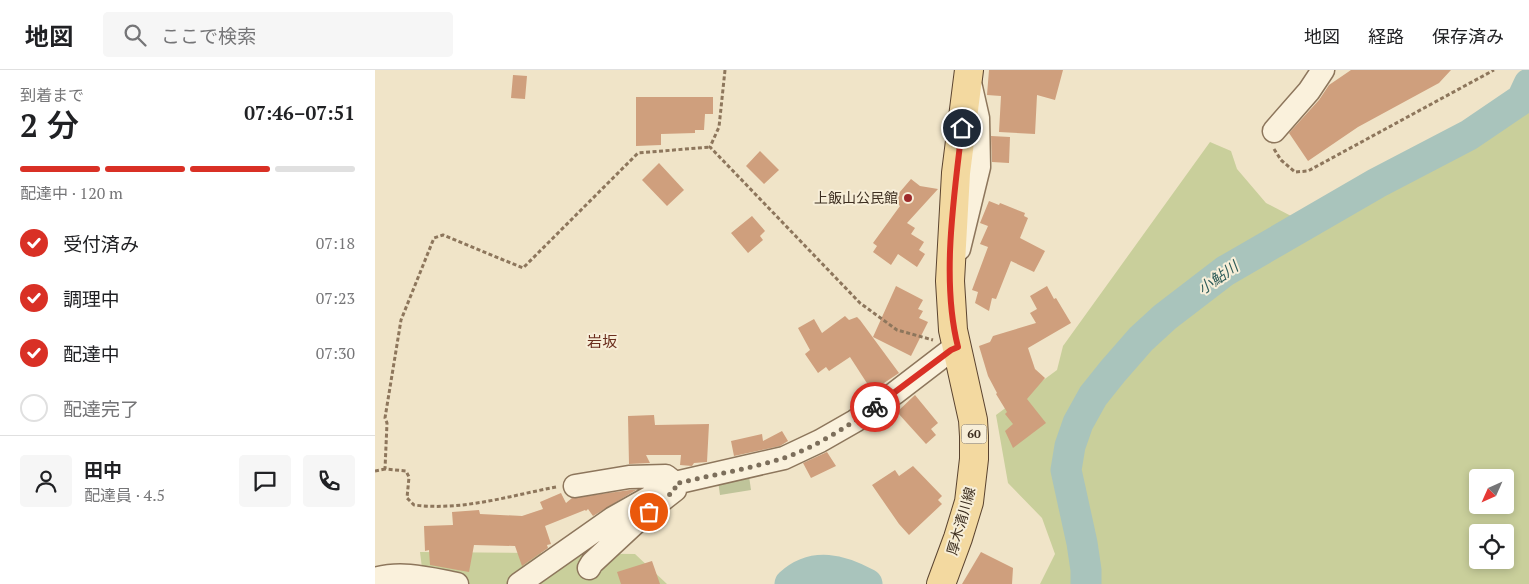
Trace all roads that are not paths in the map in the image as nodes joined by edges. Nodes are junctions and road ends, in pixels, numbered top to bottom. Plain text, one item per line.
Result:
1 (1323, 70) edge
2 (969, 73) edge
3 (1273, 131) road end
4 (954, 348) junction
5 (675, 484) junction
6 (575, 486) road end
7 (589, 568) dead end
8 (378, 581) edge
9 (457, 584) edge
10 (519, 584) edge
11 (941, 584) edge

1 - 3 street
2 - 4 main road, 厚木清川線 / 60
4 - 5 street
4 - 11 main road, 厚木清川線 / 60
5 - 6 street
5 - 7 street
5 - 10 street
8 - 9 street

